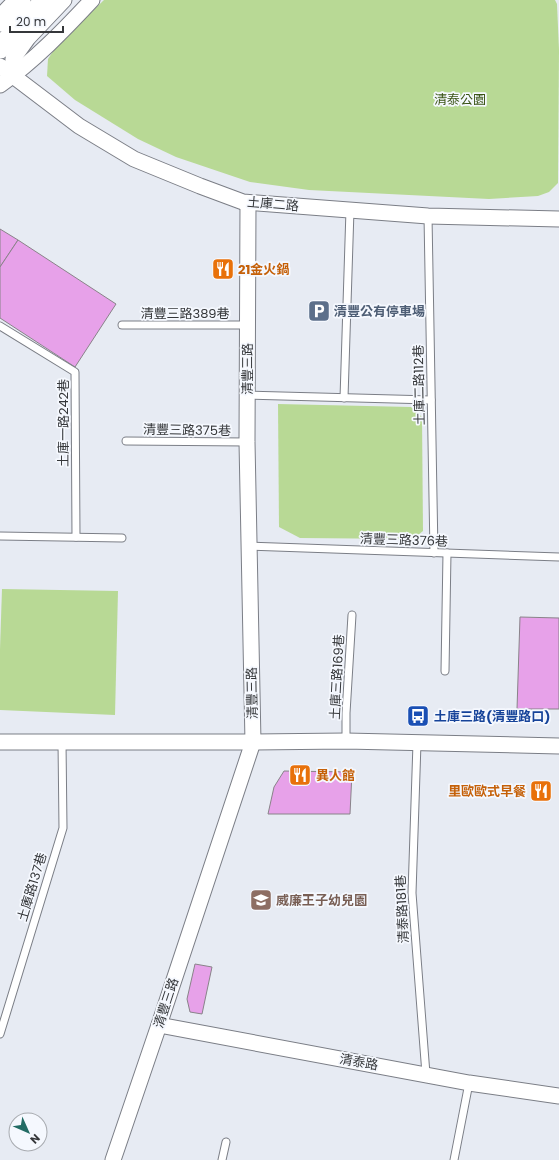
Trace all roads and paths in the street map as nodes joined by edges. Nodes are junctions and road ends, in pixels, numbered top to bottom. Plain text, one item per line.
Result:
1 (20, 0) edge
2 (46, 0) edge
3 (64, 0) edge
4 (92, 0) edge
5 (0, 21) edge
6 (0, 48) edge
7 (0, 66) edge
8 (12, 76) junction
9 (0, 85) edge
10 (248, 203) junction
11 (350, 210) junction
12 (428, 216) junction
13 (559, 219) edge
14 (122, 325) dead end
15 (247, 325) junction
16 (0, 326) edge
17 (247, 395) junction
18 (344, 398) junction
19 (431, 400) junction
20 (126, 441) dead end
21 (247, 442) junction
22 (0, 536) edge
23 (76, 537) junction
24 (122, 538) dead end
25 (248, 546) junction
26 (434, 553) junction
27 (447, 553) junction
28 (559, 557) edge
29 (352, 615) dead end
30 (445, 672) dead end
31 (346, 741) junction
32 (0, 742) edge
33 (62, 742) junction
34 (253, 742) junction
35 (417, 743) junction
36 (559, 746) edge
37 (159, 1025) junction
38 (0, 1034) edge
39 (426, 1074) junction
40 (469, 1083) junction
41 (559, 1096) edge
42 (226, 1142) dead end
43 (113, 1160) edge
44 (222, 1160) edge
45 (454, 1160) edge

1 - 5 street
2 - 6 street
3 - 8 street
4 - 8 street
7 - 8 street, 土庫二路
8 - 9 street
8 - 10 street, 土庫二路
10 - 11 street, 土庫二路
10 - 15 street, 清豐三路
11 - 12 street, 土庫二路
11 - 18 lane
12 - 13 street, 土庫二路
12 - 19 lane, 土庫二路112巷
14 - 15 lane, 清豐三路389巷
15 - 17 street, 清豐三路
16 - 23 lane, 土庫一路242巷
17 - 18 lane
17 - 21 street, 清豐三路
18 - 19 lane
19 - 26 lane, 土庫二路112巷
20 - 21 lane, 清豐三路375巷
21 - 25 street, 清豐三路
22 - 23 lane
23 - 24 lane
25 - 26 lane, 清豐三路376巷
25 - 34 street, 清豐三路
26 - 27 lane, 清豐三路376巷
27 - 28 lane, 清豐三路376巷
27 - 30 lane
29 - 31 lane, 土庫三路169巷
31 - 34 street
31 - 35 street
32 - 33 street
33 - 34 street
33 - 38 lane, 土庫路137巷
34 - 37 street, 清豐三路
35 - 36 street
35 - 39 lane, 清泰路181巷
37 - 39 street, 清泰路
37 - 43 street, 清豐三路
39 - 40 street, 清泰路
40 - 41 street, 清泰路
40 - 45 lane
42 - 44 lane

